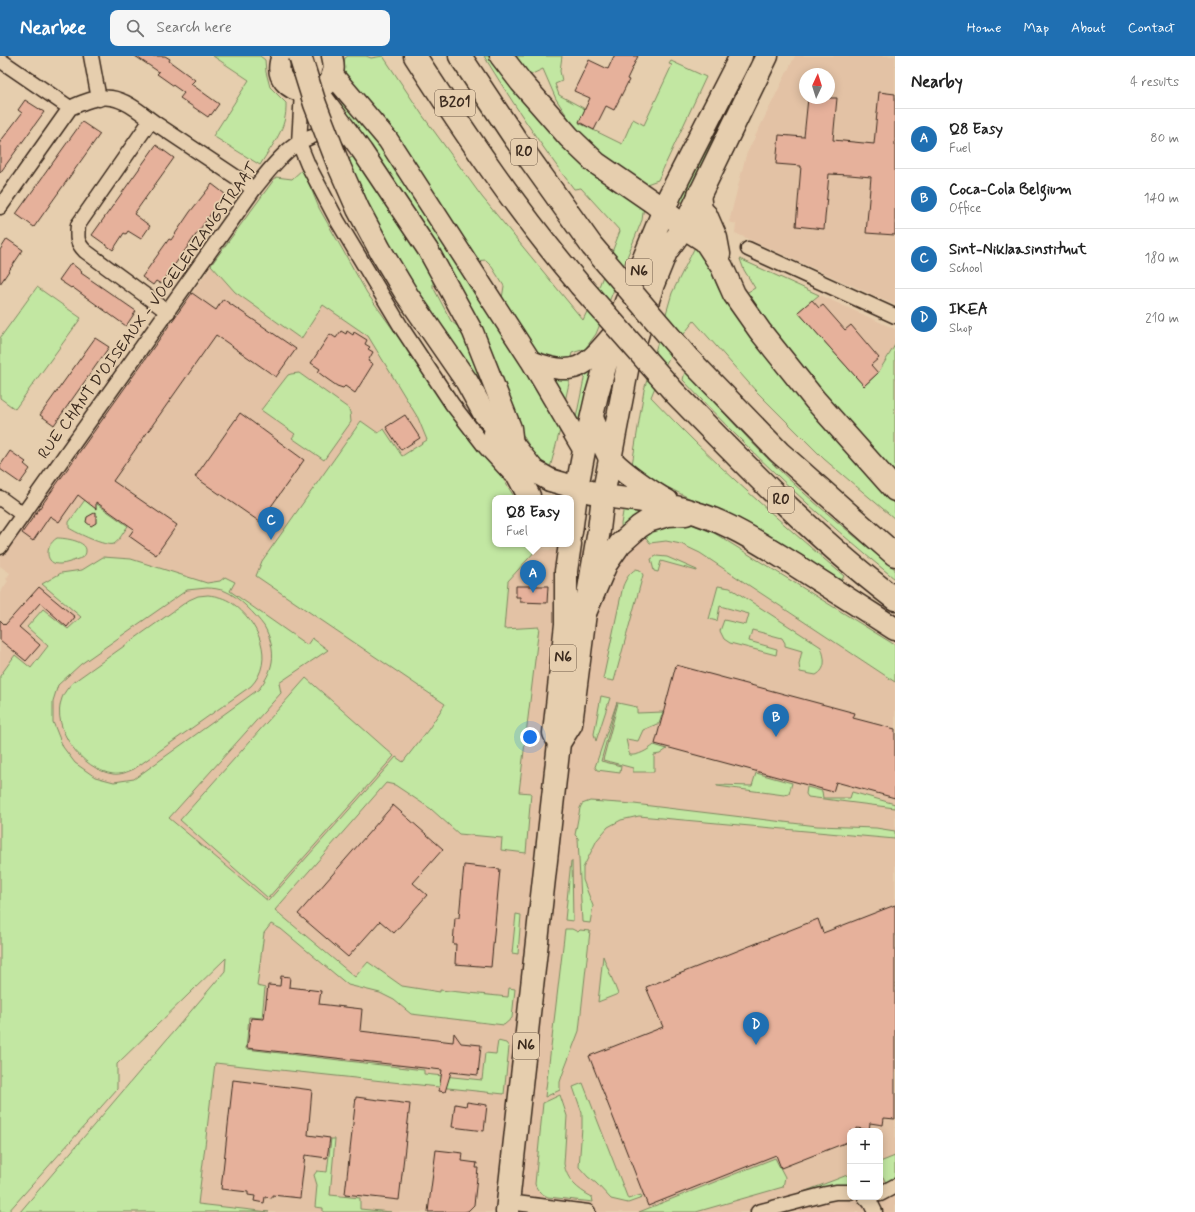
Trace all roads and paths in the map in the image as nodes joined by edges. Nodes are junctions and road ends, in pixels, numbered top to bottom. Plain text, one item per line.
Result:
1 (91, 56) edge
2 (285, 56) edge
3 (400, 56) edge
4 (415, 56) edge
5 (431, 56) edge
6 (460, 56) edge
7 (501, 56) edge
8 (741, 56) edge
9 (767, 56) edge
10 (0, 60) edge
11 (332, 65) edge
12 (310, 91) junction
13 (438, 91) junction
14 (99, 99) junction
15 (70, 108) junction
16 (151, 120) junction
17 (349, 132) junction
18 (473, 141) junction
19 (299, 143) junction
20 (254, 189) junction
21 (699, 194) junction
22 (1, 204) edge
23 (664, 211) junction
24 (684, 226) junction
25 (748, 249) dead end
26 (722, 267) junction
27 (168, 312) junction
28 (895, 316) edge
29 (615, 332) junction
30 (531, 361) junction
31 (484, 413) junction
32 (592, 418) junction
33 (513, 445) junction
34 (584, 451) junction
35 (611, 459) junction
36 (577, 487) junction
37 (604, 490) junction
38 (895, 490) edge
39 (527, 495) edge
40 (528, 495) edge
41 (0, 498) edge
42 (679, 508) junction
43 (574, 510) edge
44 (22, 514) junction
45 (700, 514) junction
46 (0, 547) edge
47 (555, 547) edge
48 (570, 547) edge
49 (895, 555) edge
50 (566, 571) junction
51 (895, 599) edge
52 (586, 613) junction
53 (895, 629) edge
54 (559, 743) junction
55 (895, 1186) edge
56 (847, 1192) edge
57 (883, 1193) edge
58 (508, 1207) edge
59 (588, 1212) edge
60 (758, 1212) edge

1 - 14 street
2 - 12 street
2 - 31 main road, bridge
3 - 13 main road
4 - 13 main road, R0
5 - 18 main road, B201
6 - 49 main road, R0, bridge
7 - 23 main road
8 - 23 main road, N6
9 - 21 main road, N6
10 - 15 street
11 - 12 street
11 - 30 street
12 - 17 street
12 - 19 street
13 - 18 main road, R0
14 - 15 street
14 - 16 street
15 - 22 street
16 - 20 street
16 - 27 street
17 - 19 street, RUE CHANT D'OISEAUX - VOGELENZANGSTRAAT
17 - 33 street
18 - 51 main road, R0, bridge
19 - 20 street, RUE CHANT D'OISEAUX - VOGELENZANGSTRAAT
19 - 39 street
20 - 27 street, RUE CHANT D'OISEAUX - VOGELENZANGSTRAAT
21 - 24 main road, N6
21 - 26 main road
23 - 24 main road
23 - 29 main road, N6
24 - 26 main road
24 - 35 main road, N6
25 - 28 street
26 - 38 main road
27 - 44 street, RUE CHANT D'OISEAUX - VOGELENZANGSTRAAT
29 - 30 street
29 - 32 main road, N6
30 - 34 street
31 - 33 main road
31 - 40 main road
32 - 34 main road, N6
32 - 35 main road
33 - 36 main road
34 - 36 main road, N6
34 - 37 main road
35 - 37 main road, N6
35 - 42 main road
36 - 37 main road
36 - 43 main road, N6
37 - 42 main road
37 - 52 main road, N6
41 - 44 street
42 - 45 main road
44 - 46 street, RUE CHANT D'OISEAUX - VOGELENZANGSTRAAT
45 - 52 main road
45 - 53 main road
47 - 50 main road
48 - 50 main road, N6
50 - 54 main road, N6
52 - 54 main road, N6
54 - 58 main road, N6
55 - 57 street
56 - 60 street
58 - 59 street

